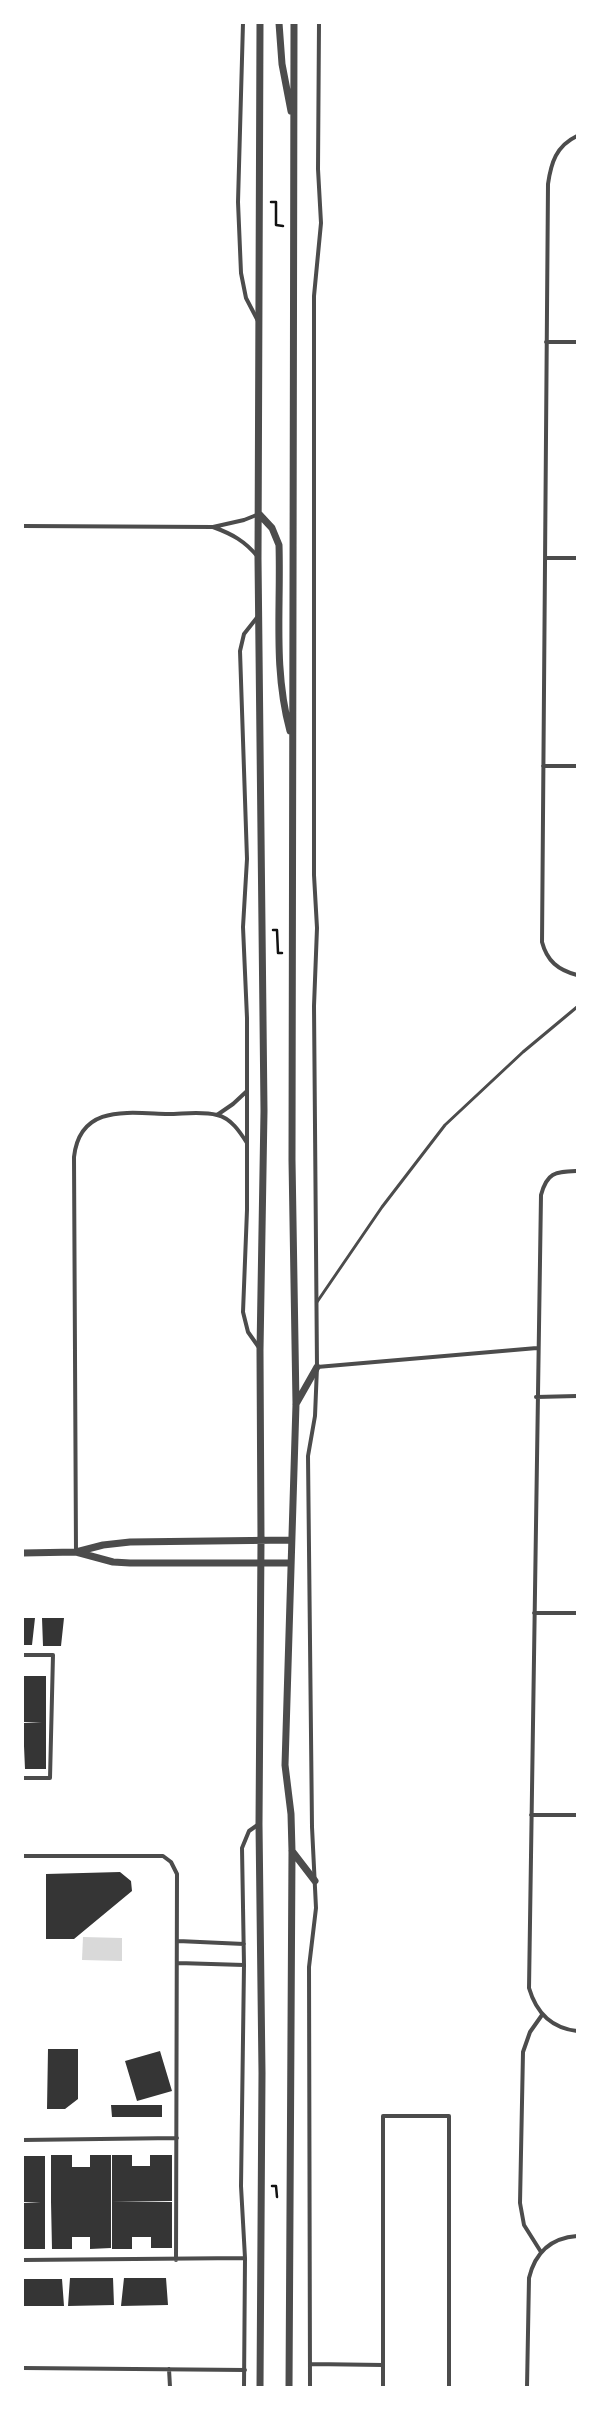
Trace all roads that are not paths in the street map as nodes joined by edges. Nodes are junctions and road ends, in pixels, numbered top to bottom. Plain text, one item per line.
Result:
1 (243, 23) edge
2 (260, 23) edge
3 (279, 23) edge
4 (294, 23) edge
5 (319, 23) edge
6 (294, 122) junction
7 (577, 136) edge
8 (259, 323) junction
9 (546, 342) junction
10 (577, 342) edge
11 (259, 514) junction
12 (23, 526) edge
13 (213, 527) junction
14 (258, 558) junction
15 (545, 558) junction
16 (577, 558) edge
17 (259, 614) junction
18 (292, 741) junction
19 (543, 766) junction
20 (577, 766) edge
21 (577, 975) edge
22 (577, 1007) edge
23 (247, 1091) junction
24 (216, 1114) junction
25 (247, 1144) junction
26 (577, 1171) edge
27 (317, 1302) junction
28 (537, 1348) junction
29 (260, 1350) junction
30 (317, 1368) junction
31 (577, 1396) edge
32 (536, 1397) junction
33 (296, 1404) junction
34 (291, 1540) junction
35 (262, 1541) junction
36 (76, 1552) junction
37 (23, 1553) edge
38 (291, 1563) junction
39 (261, 1564) junction
40 (534, 1613) junction
41 (577, 1613) edge
42 (23, 1655) edge
43 (23, 1778) edge
44 (531, 1815) junction
45 (577, 1815) edge
46 (259, 1824) junction
47 (292, 1851) junction
48 (23, 1856) edge
49 (315, 1881) junction
50 (178, 1941) junction
51 (244, 1944) junction
52 (178, 1963) junction
53 (244, 1965) junction
54 (542, 2015) junction
55 (577, 2030) edge
56 (177, 2138) junction
57 (23, 2140) edge
58 (577, 2236) edge
59 (541, 2252) junction
60 (245, 2258) junction
61 (23, 2260) edge
62 (176, 2260) junction
63 (310, 2364) junction
64 (383, 2365) junction
65 (23, 2368) edge
66 (170, 2368) junction
67 (245, 2370) junction
68 (170, 2387) edge
69 (244, 2387) edge
70 (260, 2387) edge
71 (289, 2387) edge
72 (310, 2387) edge
73 (383, 2387) edge
74 (449, 2387) edge
75 (527, 2387) edge

1 - 8 street
2 - 8 street
3 - 6 street
4 - 6 street
5 - 27 street
6 - 18 street
7 - 9 street
8 - 11 street
9 - 10 street
9 - 15 street
11 - 13 street
11 - 14 street
11 - 18 street
12 - 13 street
13 - 14 street
14 - 17 street
15 - 16 street
15 - 19 street
17 - 23 street
17 - 29 street
18 - 33 street
19 - 20 street
19 - 21 street
22 - 27 lane
23 - 24 street
23 - 25 street
24 - 25 street
24 - 36 street
25 - 29 street
26 - 28 street
27 - 30 street
28 - 30 street
28 - 32 street
29 - 35 street
30 - 33 street
30 - 49 street
31 - 32 street
32 - 40 street
33 - 34 street
34 - 35 street
34 - 38 street
35 - 36 street
35 - 39 street
36 - 37 street
36 - 39 street
38 - 39 street
38 - 47 street
39 - 46 street
40 - 41 street
40 - 44 street
42 - 43 street
44 - 45 street
44 - 54 street
46 - 51 street
46 - 70 street
47 - 49 street
47 - 71 street
48 - 50 street
49 - 63 street
50 - 51 street
50 - 52 street
51 - 53 street
52 - 53 street
52 - 56 street
53 - 60 street
54 - 55 street
54 - 59 street
56 - 57 street
56 - 62 street
58 - 59 street
59 - 75 street
60 - 62 street
60 - 67 street
61 - 62 street
63 - 64 street
63 - 72 street
64 - 73 street
64 - 74 street
65 - 66 street
66 - 67 street
66 - 68 street
67 - 69 street

